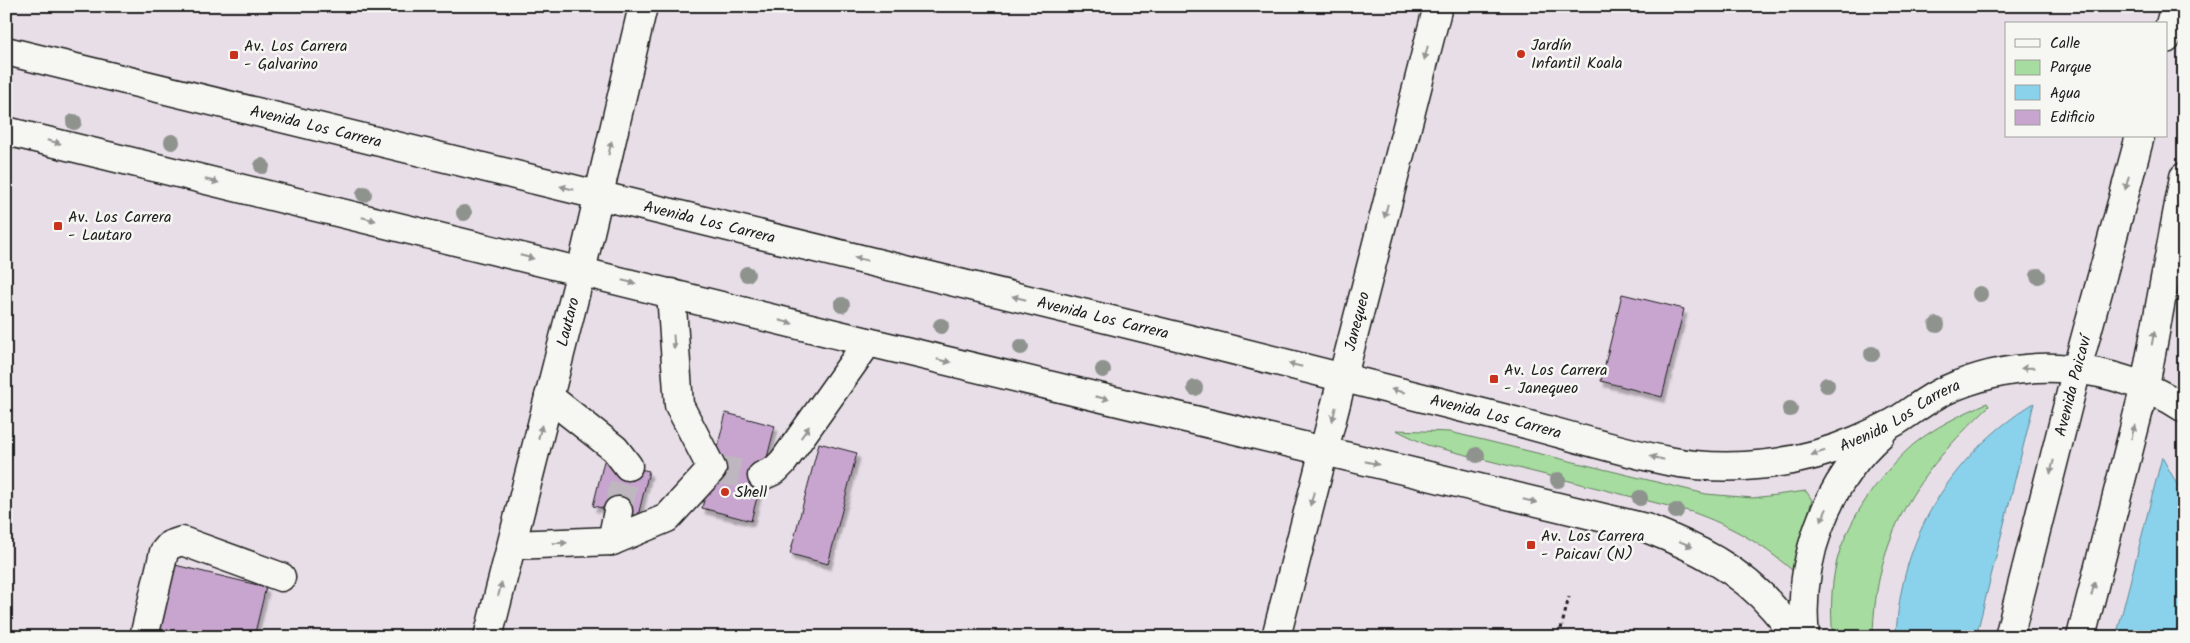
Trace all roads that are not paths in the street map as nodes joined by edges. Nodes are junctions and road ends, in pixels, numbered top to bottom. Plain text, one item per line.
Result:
1 (643, 6) edge
2 (1438, 6) edge
3 (2175, 6) edge
4 (2168, 32) edge
5 (6, 51) edge
6 (6, 131) edge
7 (2139, 138) edge
8 (2184, 177) edge
9 (600, 196) junction
10 (581, 271) junction
11 (671, 293) junction
12 (868, 342) junction
13 (2077, 369) junction
14 (1343, 377) junction
15 (2144, 386) junction
16 (549, 398) junction
17 (2184, 408) edge
18 (1895, 422) junction
19 (1325, 452) junction
20 (628, 466) dead end
21 (762, 476) tunnel mouth
22 (618, 511) tunnel mouth
23 (612, 541) junction
24 (512, 545) junction
25 (281, 577) dead end
26 (144, 637) edge
27 (488, 637) edge
28 (1276, 637) edge
29 (1794, 637) edge
30 (1805, 637) edge
31 (2010, 637) edge
32 (2081, 637) edge

9 -> 1 main road, Lautaro
2 -> 14 main road, Janequeo
3 - 4 main road
9 -> 5 main road, Avenida Los Carrera
6 -> 10 main road
7 -> 13 main road, Avenida Paicaví
15 -> 8 main road
9 - 10 main road, Lautaro
14 -> 9 main road, Avenida Los Carrera
10 -> 11 main road
10 - 16 main road, Lautaro
11 -> 12 main road
11 -> 23 main road
12 -> 19 main road
21 -> 12 main road
13 - 15 main road, Avenida Los Carrera
13 -> 18 main road, Avenida Los Carrera
13 -> 31 main road, Avenida Paicaví
18 -> 14 main road, Avenida Los Carrera
14 -> 19 main road, Janequeo
15 - 17 main road, Avenida Los Carrera
32 -> 15 main road
16 - 20 main road
24 -> 16 main road, Lautaro
18 -> 30 main road
19 -> 28 main road, Janequeo
19 -> 29 main road
22 - 23 main road
24 -> 23 main road
27 -> 24 main road, Lautaro
25 - 26 main road

